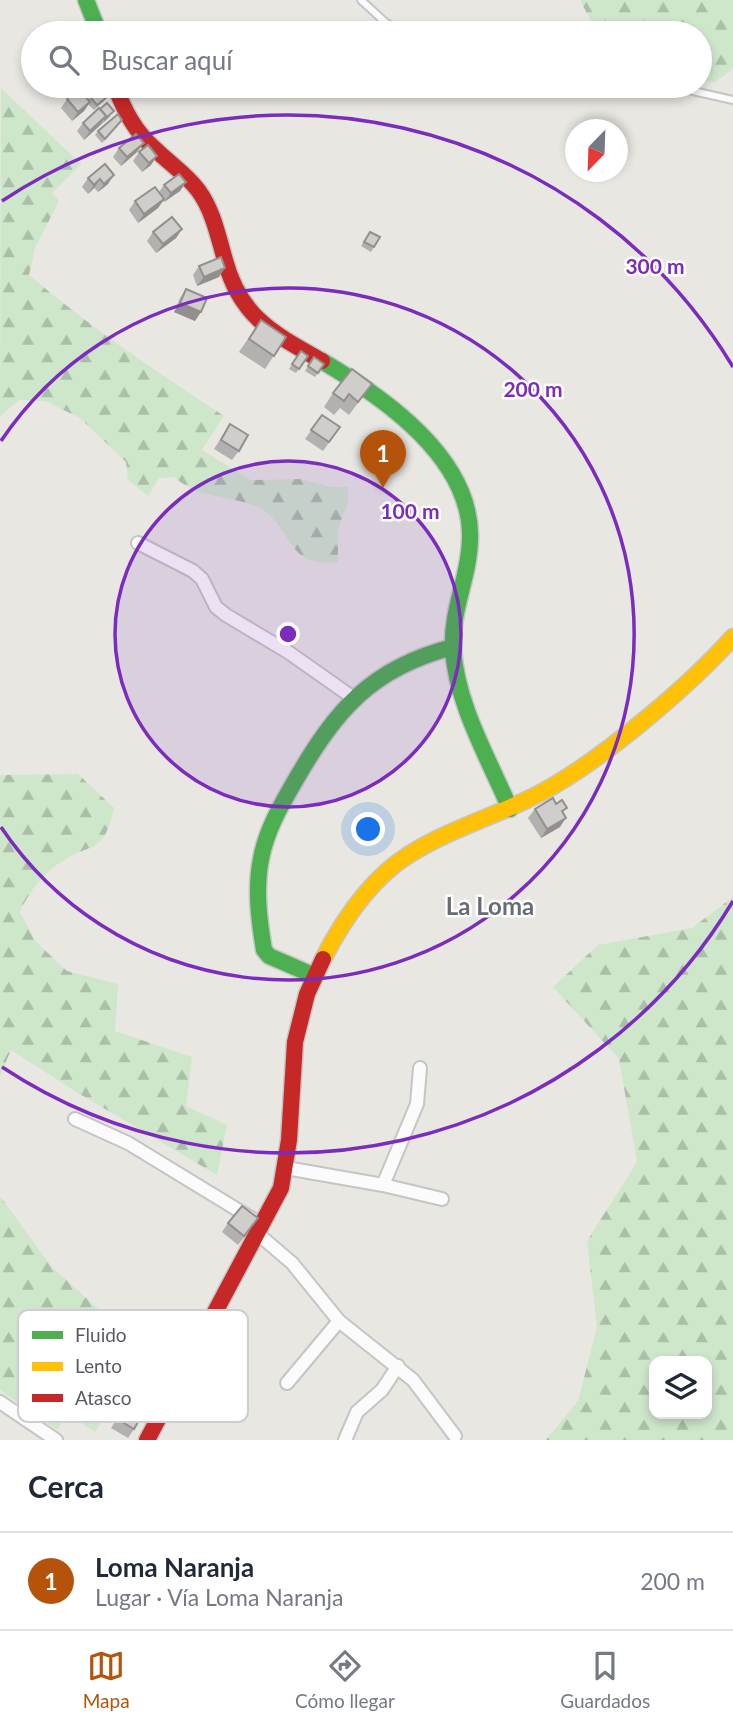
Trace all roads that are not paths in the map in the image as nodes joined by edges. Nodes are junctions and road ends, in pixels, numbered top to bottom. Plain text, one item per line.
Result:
1 (86, 0) edge
2 (361, 0) edge
3 (94, 21) edge
4 (384, 21) edge
5 (712, 95) edge
6 (119, 98) edge
7 (733, 100) edge
8 (138, 544) dead end
9 (733, 637) edge
10 (453, 648) junction
11 (352, 697) junction
12 (510, 809) junction
13 (315, 976) junction
14 (420, 1068) dead end
15 (75, 1119) dead end
16 (286, 1168) junction
17 (383, 1185) junction
18 (442, 1199) dead end
19 (261, 1229) junction
20 (217, 1310) edge
21 (339, 1321) junction
22 (398, 1366) junction
23 (287, 1383) dead end
24 (0, 1402) edge
25 (18, 1414) edge
26 (29, 1422) edge
27 (157, 1422) edge
28 (455, 1436) dead end
29 (55, 1440) edge
30 (147, 1440) edge
31 (345, 1440) edge

1 - 3 street
2 - 4 lane
5 - 7 lane
6 - 10 street
8 - 11 street
9 - 12 street
10 - 11 street
10 - 12 street
11 - 13 street
12 - 13 street
13 - 16 street
14 - 17 street
15 - 19 street
16 - 17 street
16 - 19 street
17 - 18 street
19 - 20 street
19 - 21 street
21 - 22 street
21 - 23 street
22 - 28 street
22 - 31 street
24 - 25 street
26 - 29 street
27 - 30 street

